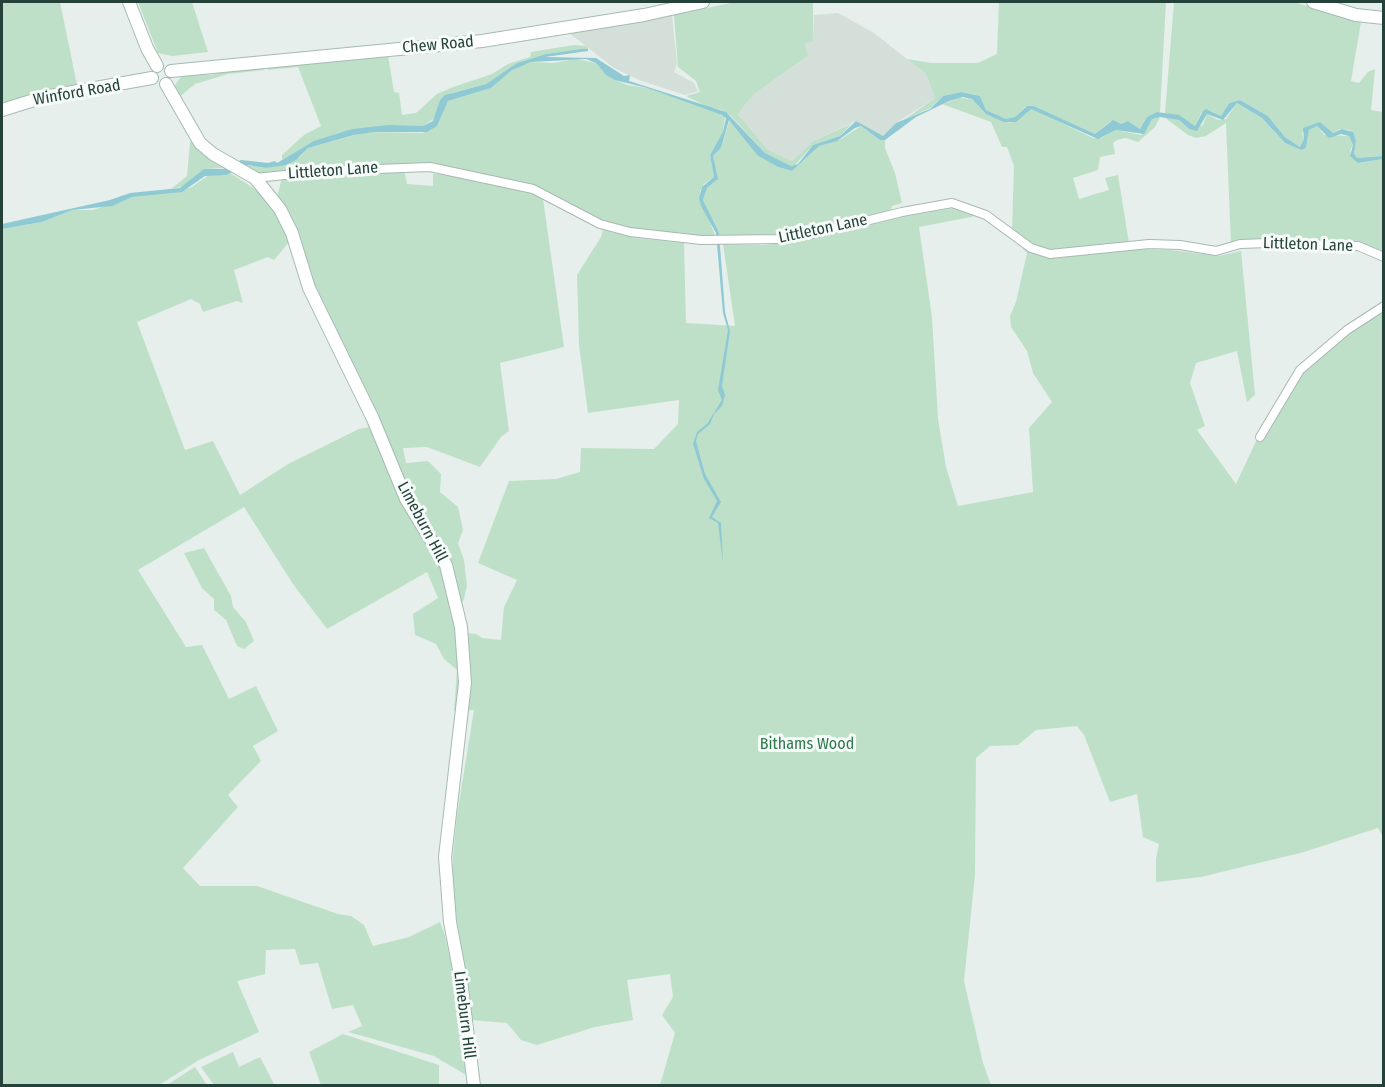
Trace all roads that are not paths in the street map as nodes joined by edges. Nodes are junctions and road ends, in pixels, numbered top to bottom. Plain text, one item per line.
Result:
1 (129, 2) edge
2 (703, 2) edge
3 (1313, 2) edge
4 (1383, 18) edge
5 (171, 71) junction
6 (155, 72) junction
7 (165, 84) junction
8 (2, 110) edge
9 (250, 175) junction
10 (1383, 257) edge
11 (1383, 306) edge
12 (1260, 437) dead end
13 (474, 1086) edge

1 - 6 street
2 - 5 street, Chew Road
3 - 4 street
5 - 6 street
5 - 7 street
6 - 7 street
6 - 8 street, Winford Road
7 - 9 street, Limeburn Hill
9 - 10 street, Littleton Lane
9 - 13 street, Limeburn Hill
11 - 12 street

